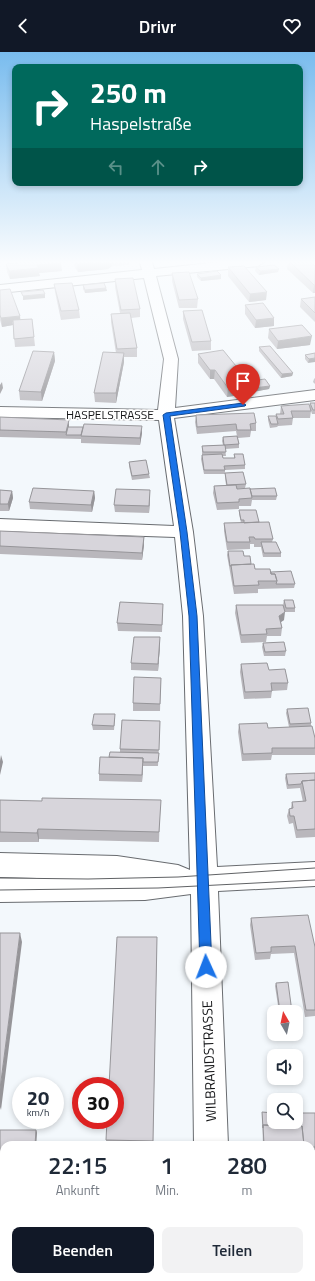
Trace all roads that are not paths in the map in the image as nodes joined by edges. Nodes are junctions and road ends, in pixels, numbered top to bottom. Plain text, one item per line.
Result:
1 (161, 319) edge
2 (315, 395) edge
3 (0, 412) edge
4 (166, 415) junction
5 (0, 526) edge
6 (184, 532) junction
7 (0, 865) edge
8 (315, 874) edge
9 (203, 880) junction
10 (0, 890) edge
11 (211, 1141) edge

1 - 4 street, WILBRANDSTRASSE
2 - 4 street, HASPELSTRASSE
3 - 4 street, HASPELSTRASSE
4 - 6 street, WILBRANDSTRASSE
5 - 6 street
6 - 9 street, WILBRANDSTRASSE
7 - 9 street
8 - 9 street
9 - 10 street
9 - 11 street, WILBRANDSTRASSE

